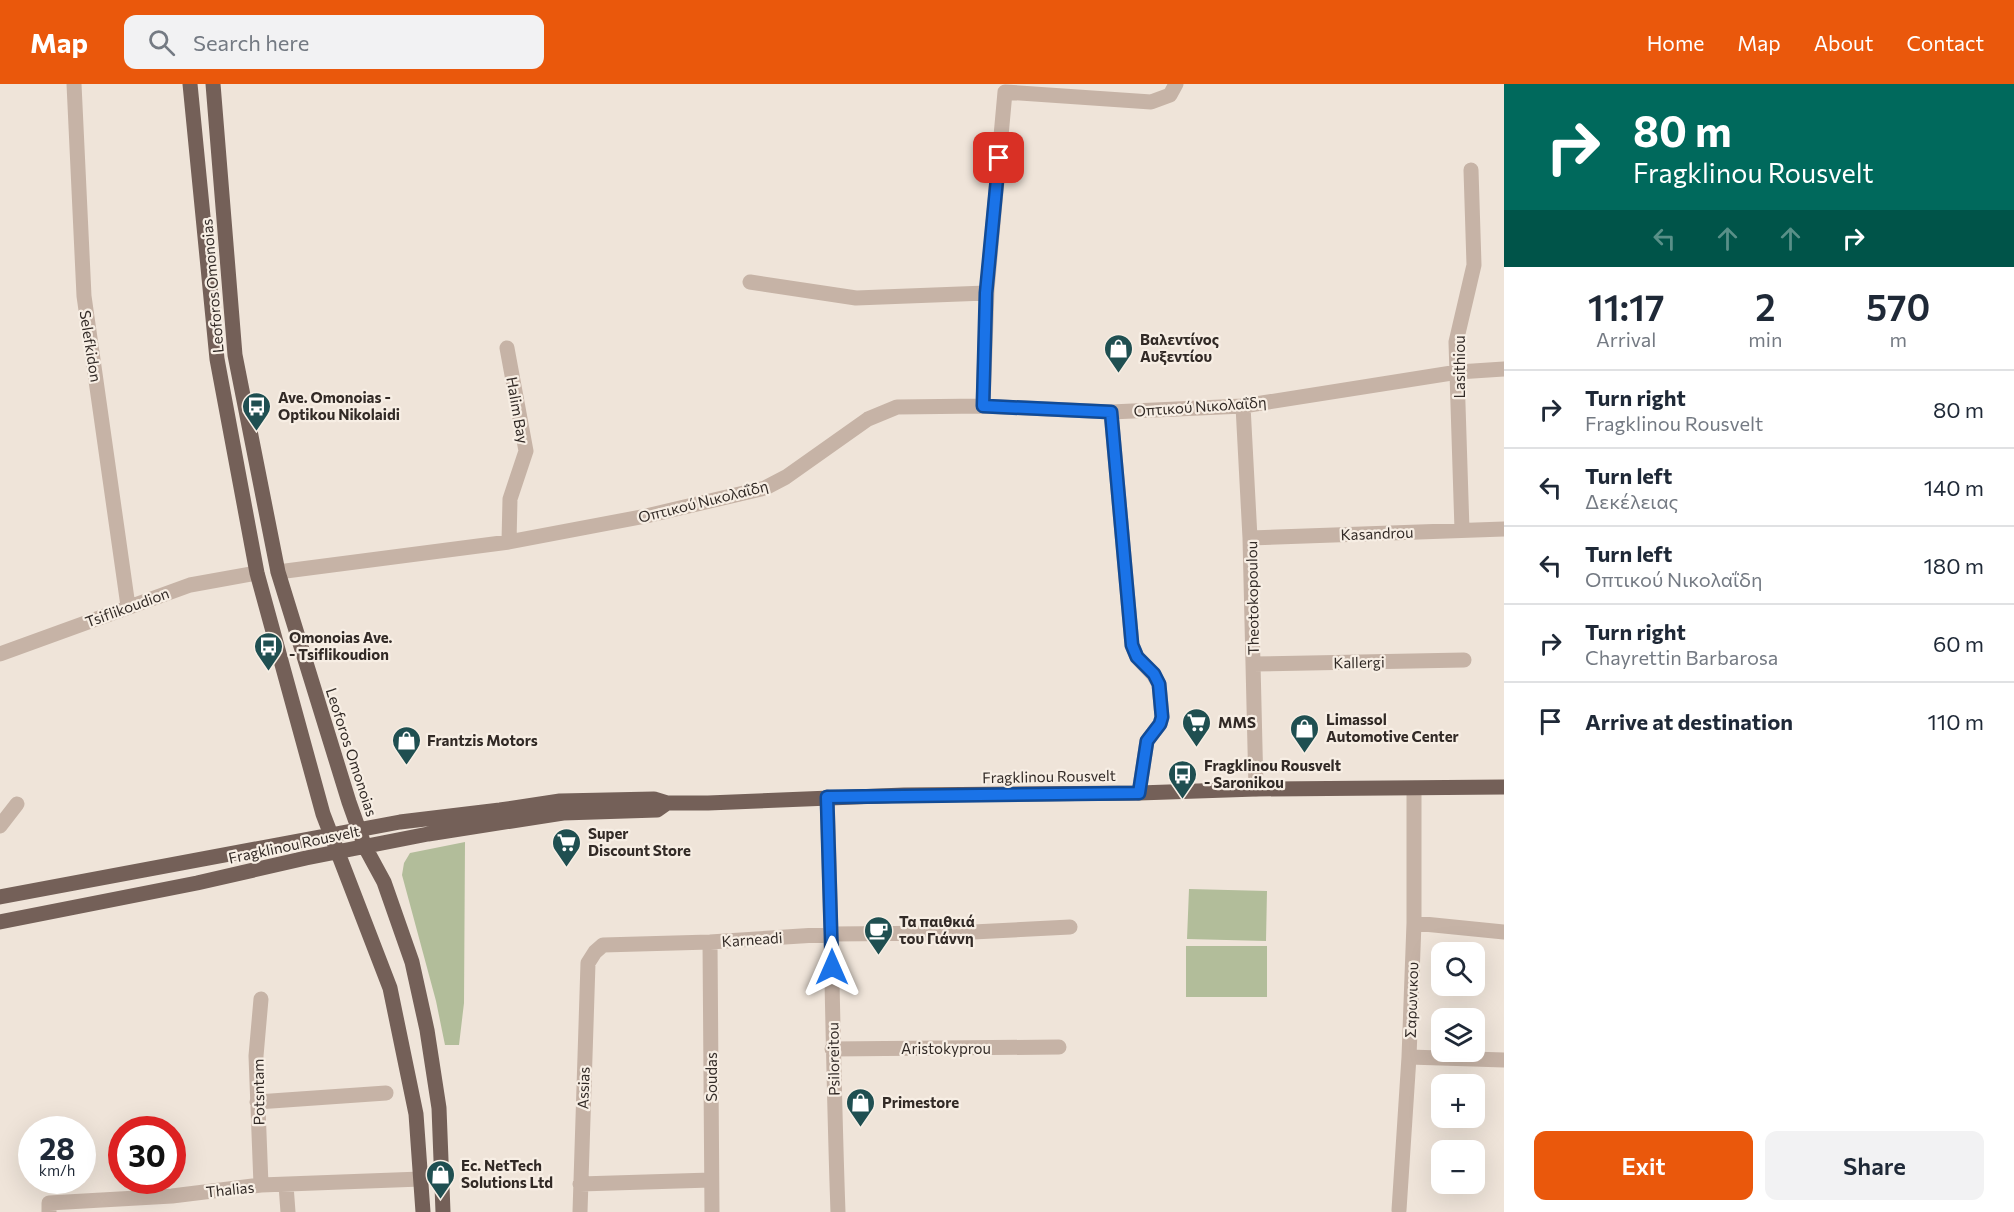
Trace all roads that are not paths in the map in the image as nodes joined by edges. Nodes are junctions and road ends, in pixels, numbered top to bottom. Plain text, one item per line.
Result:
1 (74, 84) edge
2 (190, 84) edge
3 (213, 84) edge
4 (1176, 84) edge
5 (1471, 170) dead end
6 (750, 282) dead end
7 (986, 293) junction
8 (507, 348) dead end
9 (1504, 369) edge
10 (1458, 372) junction
11 (983, 406) junction
12 (1243, 406) junction
13 (1111, 412) junction
14 (1504, 529) edge
15 (1462, 531) junction
16 (1251, 538) junction
17 (509, 542) junction
18 (278, 572) junction
19 (257, 573) junction
20 (128, 606) junction
21 (0, 654) edge
22 (1464, 660) dead end
23 (1253, 664) junction
24 (1504, 788) edge
25 (1256, 789) junction
26 (1414, 789) junction
27 (1139, 793) junction
28 (827, 797) junction
29 (667, 803) junction
30 (17, 804) dead end
31 (0, 826) edge
32 (359, 829) junction
33 (330, 835) junction
34 (365, 847) junction
35 (336, 852) junction
36 (0, 897) edge
37 (0, 922) edge
38 (1414, 923) junction
39 (1070, 927) dead end
40 (1504, 932) edge
41 (832, 934) junction
42 (710, 942) junction
43 (588, 963) joint
44 (261, 999) dead end
45 (1059, 1047) dead end
46 (832, 1049) junction
47 (1409, 1057) junction
48 (1504, 1060) edge
49 (386, 1094) dead end
50 (257, 1102) junction
51 (421, 1179) junction
52 (711, 1180) junction
53 (580, 1184) junction
54 (261, 1185) junction
55 (286, 1185) junction
56 (172, 1196) junction
57 (1399, 1210) dead end
58 (50, 1212) edge
59 (173, 1212) edge
60 (288, 1212) edge
61 (423, 1212) edge
62 (443, 1212) edge
63 (580, 1212) edge
64 (712, 1212) edge
65 (838, 1212) edge

1 - 20 street, Selefkidon
2 - 19 main road, Leoforos Omonoias
3 - 18 main road, Leoforos Omonoias
4 - 7 street
5 - 10 street, Lasithiou
6 - 7 street
7 - 11 street
8 - 17 street, Halim Bay
9 - 10 street, Οπτικού Νικολαΐδη
10 - 12 street, Οπτικού Νικολαΐδη
10 - 15 street, Lasithiou
11 - 13 street, Οπτικού Νικολαΐδη
11 - 17 street, Οπτικού Νικολαΐδη
12 - 13 street, Οπτικού Νικολαΐδη
12 - 16 street, Theotokopoulou
13 - 27 street
14 - 15 street, Kasandrou
15 - 16 street, Kasandrou
16 - 23 street, Theotokopoulou
17 - 18 street, Οπτικού Νικολαΐδη
18 - 32 main road, Leoforos Omonoias
19 - 20 street, Tsiflikoudion
19 - 33 main road, Leoforos Omonoias
20 - 21 street, Tsiflikoudion
22 - 23 street, Kallergi
23 - 25 street, Theotokopoulou
24 - 26 main road, Fragklinou Rousvelt
25 - 26 main road, Fragklinou Rousvelt
25 - 27 main road, Fragklinou Rousvelt
26 - 38 street, Σαρωνικου
27 - 28 main road, Fragklinou Rousvelt
28 - 29 main road, Fragklinou Rousvelt
28 - 41 street, Psiloreitou
29 - 32 main road, Fragklinou Rousvelt
29 - 34 main road, Fragklinou Rousvelt
30 - 31 street
32 - 33 main road, Fragklinou Rousvelt
32 - 34 main road, Leoforos Omonoias
33 - 35 main road, Leoforos Omonoias
33 - 36 main road, Fragklinou Rousvelt
34 - 35 main road, Fragklinou Rousvelt
34 - 62 main road, Leoforos Omonoias
35 - 37 main road, Fragklinou Rousvelt
35 - 51 main road, Leoforos Omonoias
38 - 40 street
38 - 47 street, Σαρωνικου
39 - 41 street, Karneadi
41 - 42 street, Karneadi
41 - 46 street, Psiloreitou
42 - 43 street, Karneadi
42 - 52 street, Soudas
43 - 53 street, Assias
44 - 50 street, Potsntam
45 - 46 street, Aristokyprou
46 - 65 street, Psiloreitou
47 - 48 street
47 - 57 street, Σαρωνικου
49 - 50 street
50 - 54 street, Potsntam
51 - 55 street, Thalias
51 - 61 main road, Leoforos Omonoias
52 - 53 street
52 - 64 street, Soudas
53 - 63 street, Assias
54 - 55 street, Thalias
54 - 56 street, Thalias
55 - 60 street
56 - 58 street, Thalias
56 - 59 street

